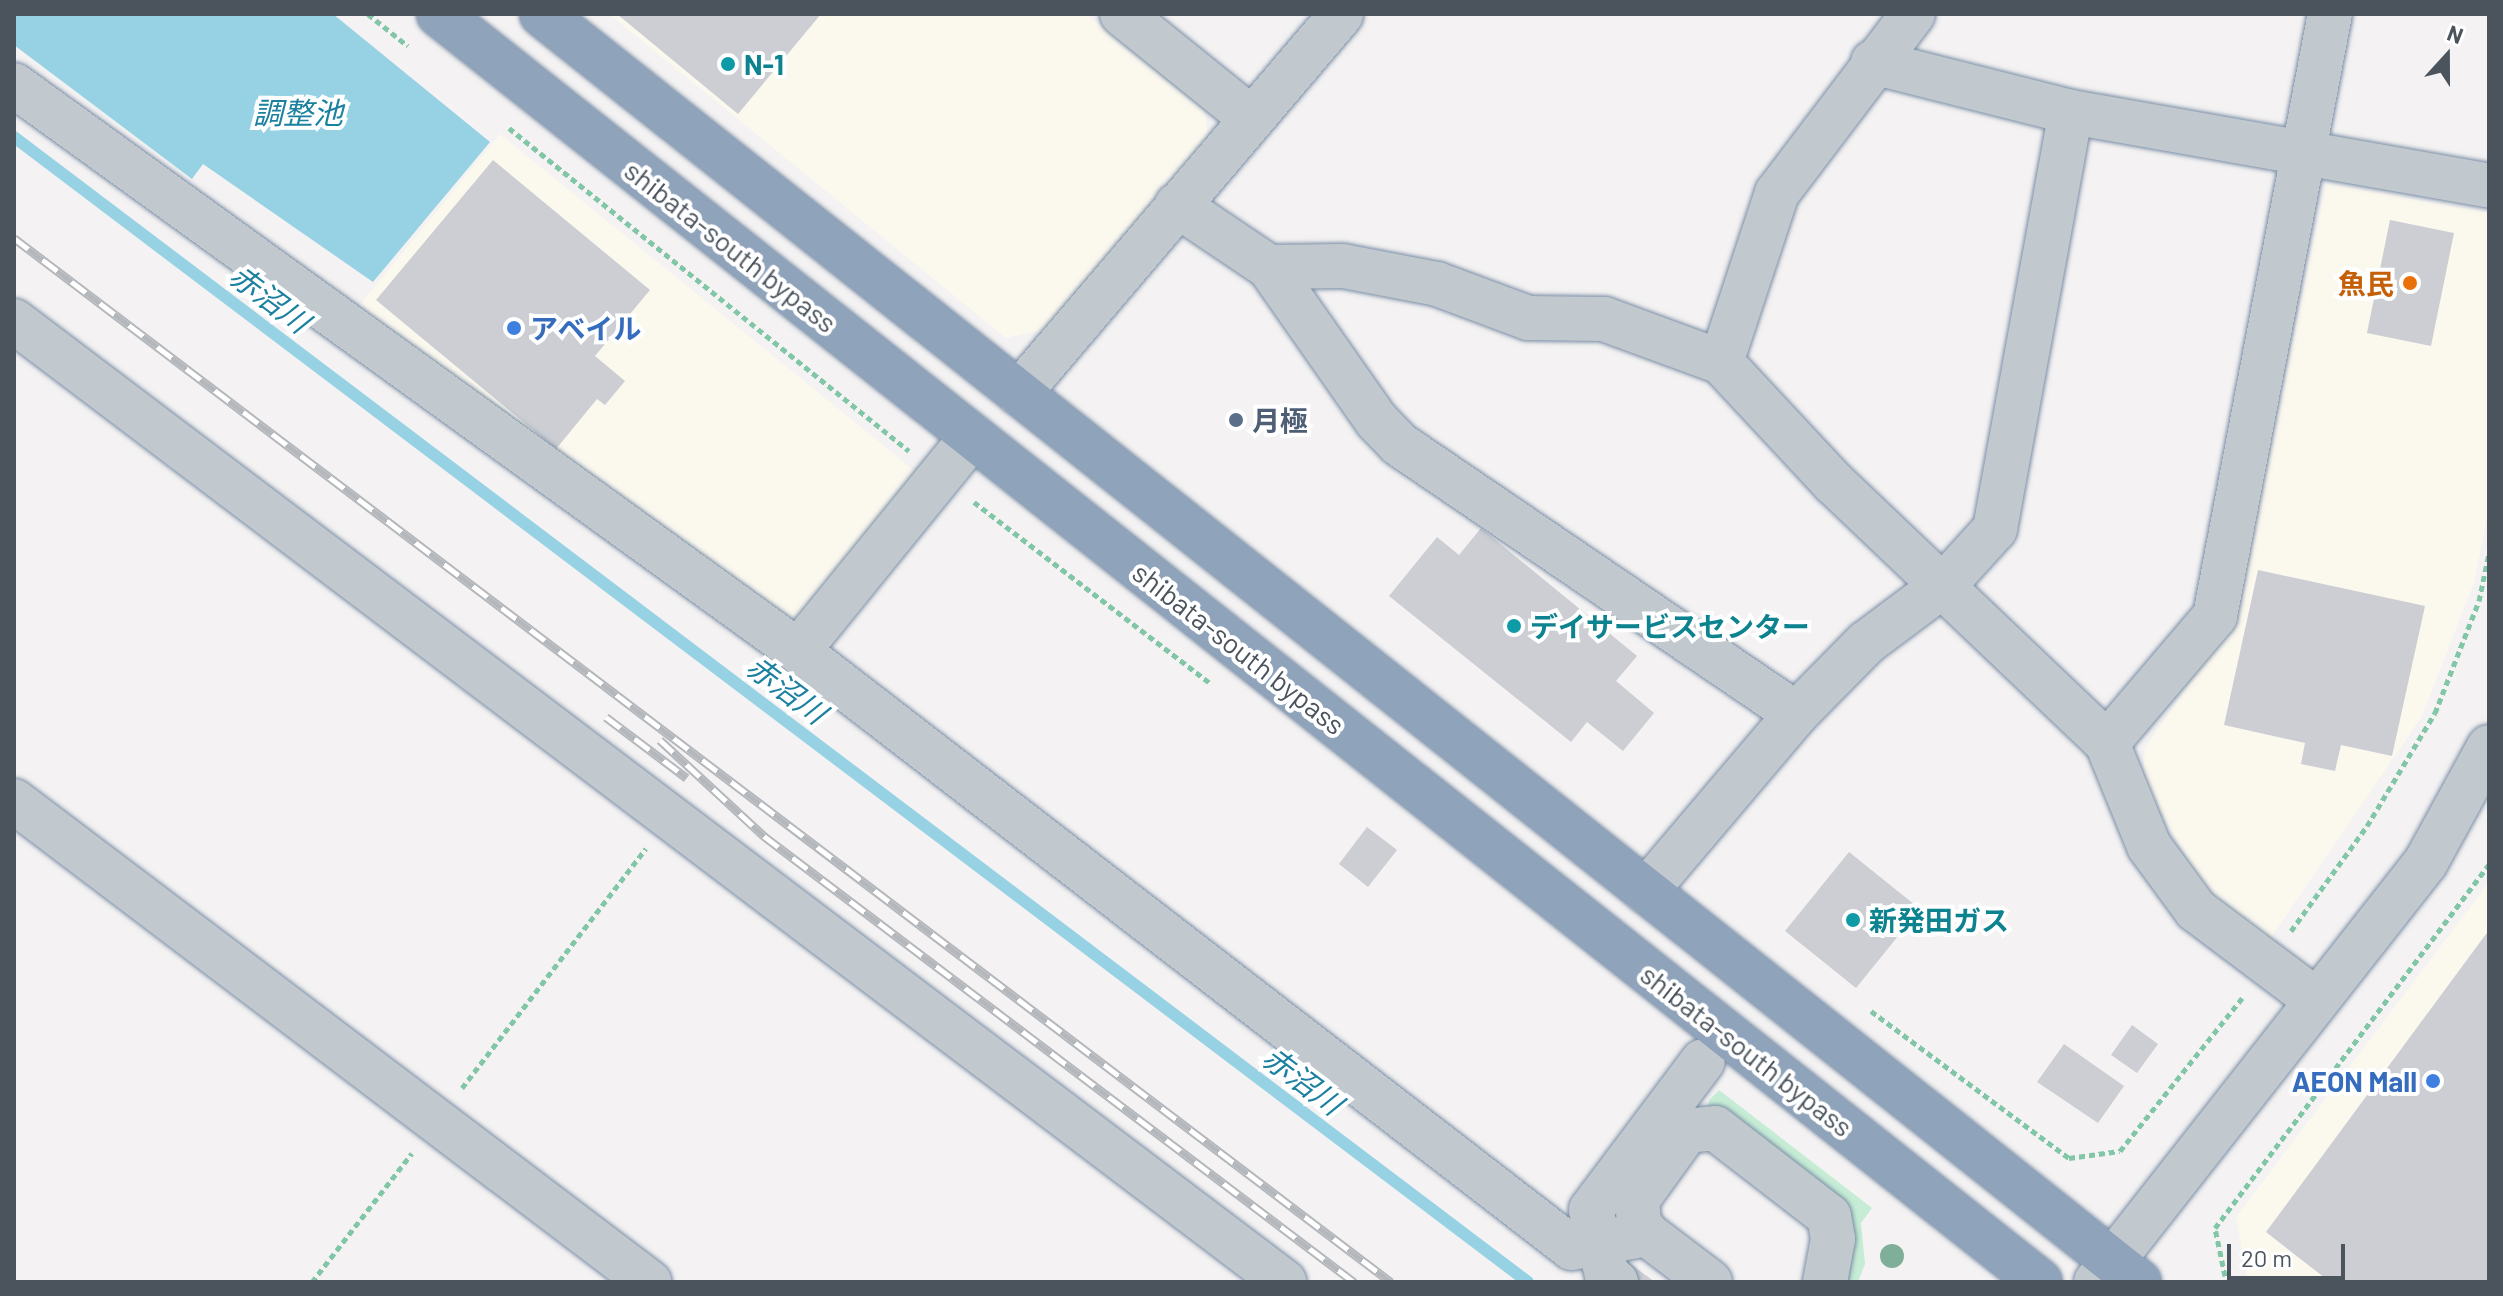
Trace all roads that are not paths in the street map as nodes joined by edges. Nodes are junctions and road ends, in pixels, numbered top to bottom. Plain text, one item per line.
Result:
1 (439, 14) edge
2 (542, 14) edge
3 (1122, 14) edge
4 (1341, 14) edge
5 (1913, 14) edge
6 (2330, 14) edge
7 (1873, 62) junction
8 (14, 85) edge
9 (2071, 112) junction
10 (1251, 118) junction
11 (2303, 156) junction
12 (2489, 186) edge
13 (1177, 205) junction
14 (1269, 267) junction
15 (14, 321) edge
16 (1721, 362) junction
17 (1019, 393) junction
18 (972, 437) junction
19 (1945, 584) junction
20 (798, 651) junction
21 (1796, 714) junction
22 (2107, 743) junction
23 (2489, 747) edge
24 (14, 801) edge
25 (1646, 891) junction
26 (2317, 1001) junction
27 (1703, 1061) dead end
28 (1647, 1234) junction
29 (2115, 1275) edge
30 (649, 1282) edge
31 (1284, 1282) edge
32 (1616, 1282) edge
33 (1710, 1282) edge
34 (1825, 1282) edge
35 (2040, 1282) edge

1 - 18 highway, shibata-south bypass
2 - 17 highway
3 - 10 street
4 - 10 street
5 - 7 street
6 - 11 street
7 - 9 street
7 - 16 street
8 - 20 street
9 - 11 street
9 - 19 street
10 - 13 street
11 - 12 street
11 - 22 street
13 - 14 street
13 - 17 street
14 - 16 street
14 - 21 street
15 - 31 street
16 - 19 street
17 - 25 highway
18 - 20 street
18 - 35 highway, shibata-south bypass
19 - 21 street
19 - 22 street
20 - 28 street
21 - 25 street
22 - 26 street
23 - 26 street
24 - 30 street
25 - 29 highway
26 - 29 street
27 - 32 street
28 - 33 street
28 - 34 street

